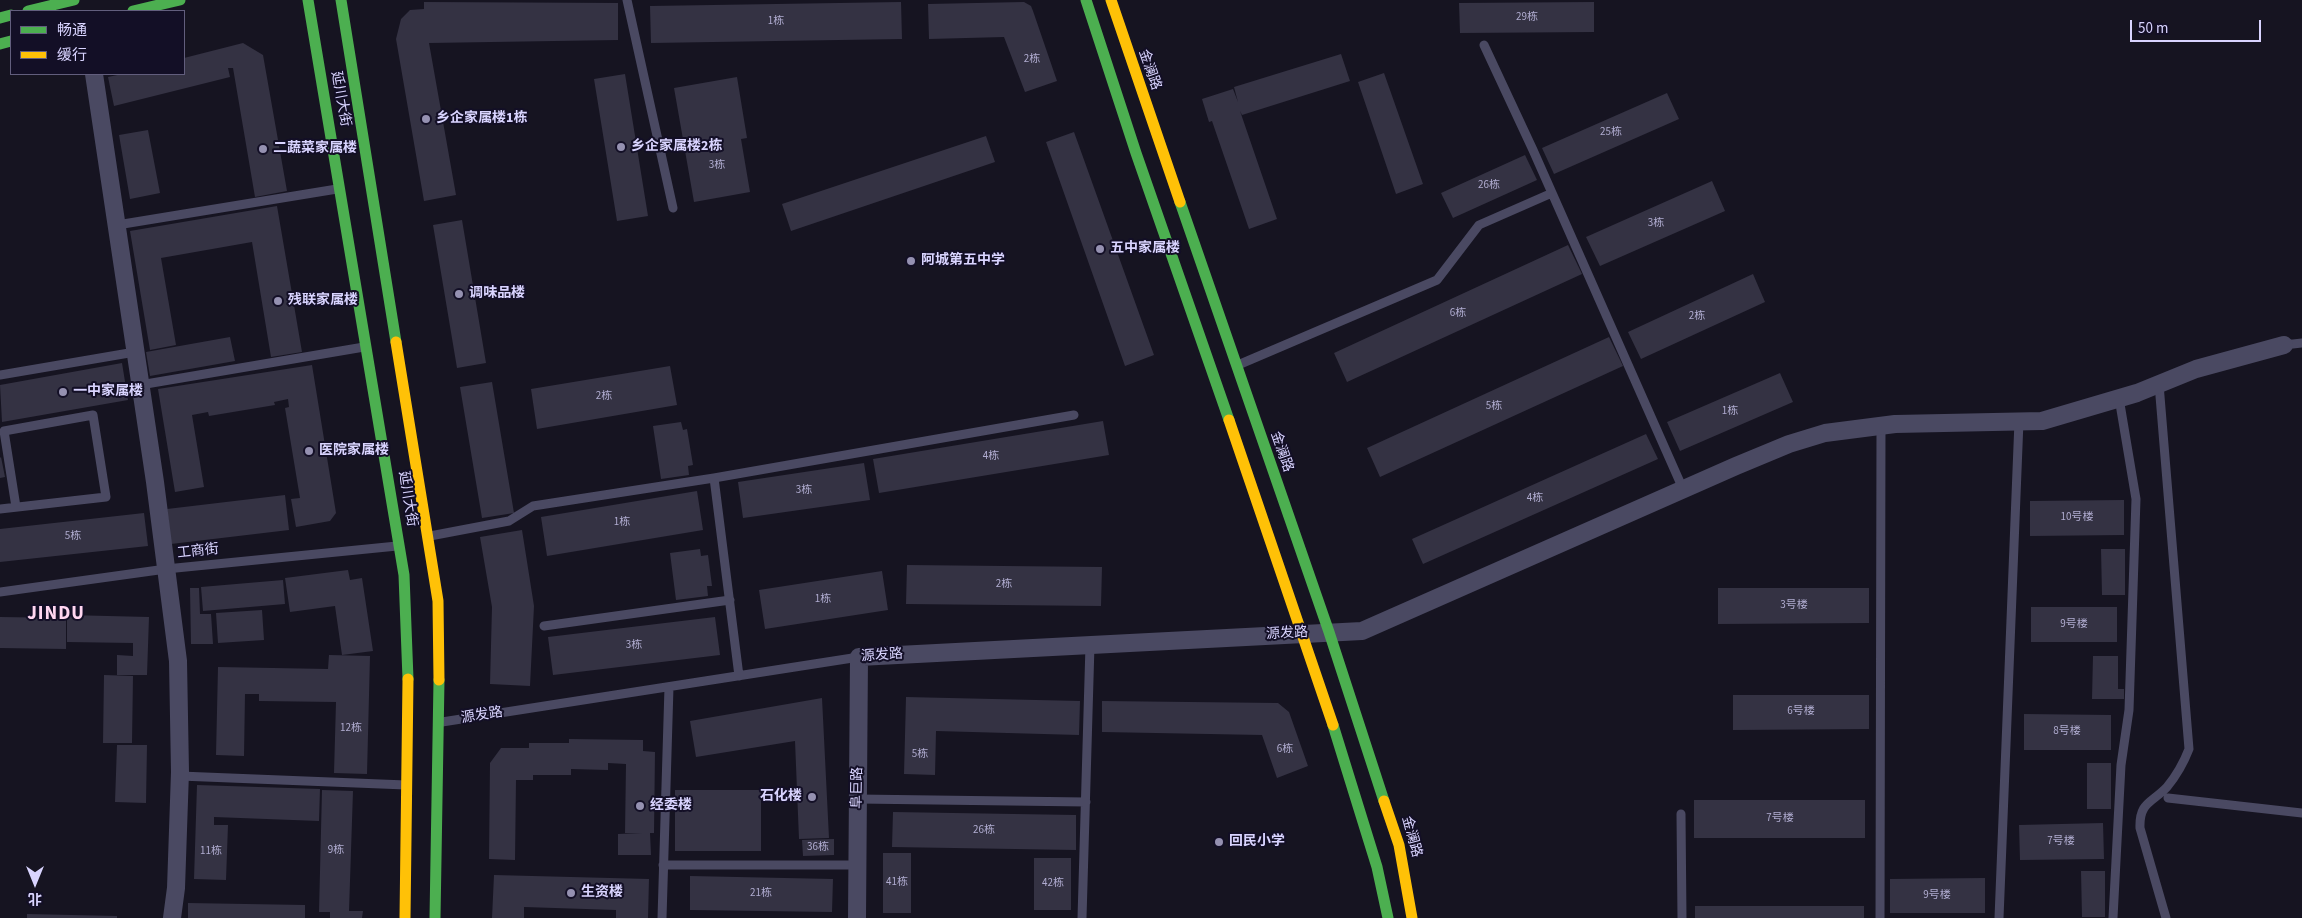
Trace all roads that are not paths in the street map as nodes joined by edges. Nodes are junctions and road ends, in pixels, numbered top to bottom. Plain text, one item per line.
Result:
1 (74, 0) edge
2 (180, 0) edge
3 (308, 0) edge
4 (341, 0) edge
5 (627, 0) edge
6 (1086, 0) edge
7 (1111, 0) edge
8 (32, 10) edge
9 (137, 10) edge
10 (1484, 45) dead end
11 (94, 75) edge
12 (340, 189) junction
13 (1552, 193) junction
14 (673, 208) dead end
15 (116, 225) junction
16 (2284, 344) joint
17 (2302, 344) edge
18 (367, 346) junction
19 (135, 352) junction
20 (1236, 366) junction
21 (0, 376) edge
22 (2158, 384) junction
23 (140, 385) junction
24 (2119, 398) junction
25 (1074, 415) dead end
26 (2019, 421) junction
27 (1881, 425) junction
28 (714, 478) junction
29 (1683, 489) junction
30 (16, 507) junction
31 (0, 508) edge
32 (428, 536) junction
33 (400, 545) junction
34 (166, 569) junction
35 (0, 592) edge
36 (730, 600) junction
37 (544, 626) dead end
38 (1329, 632) junction
39 (1303, 633) junction
40 (1090, 645) junction
41 (860, 657) junction
42 (739, 676) junction
43 (669, 686) junction
44 (440, 722) junction
45 (180, 776) junction
46 (409, 785) junction
47 (2168, 798) dead end
48 (858, 800) junction
49 (1086, 802) junction
50 (2302, 813) edge
51 (1681, 814) dead end
52 (663, 865) junction
53 (857, 866) junction
54 (172, 918) edge
55 (405, 918) edge
56 (435, 918) edge
57 (662, 918) edge
58 (857, 918) edge
59 (1082, 918) edge
60 (1388, 918) edge
61 (1412, 918) edge
62 (1682, 918) edge
63 (1880, 918) edge
64 (1999, 918) edge
65 (2114, 918) edge
66 (2166, 918) edge

1 - 8 main road
2 - 9 main road
3 - 12 main road, 延川大街
4 - 32 main road, 延川大街
5 - 14 lane
6 - 39 main road
7 - 20 main road, 金澜路
10 - 13 lane
11 - 15 street
12 - 15 lane
12 - 18 main road, 延川大街
13 - 20 lane
13 - 29 lane
15 - 19 street
16 - 17 lane
16 - 22 street, 源发路
18 - 23 lane
18 - 33 main road, 延川大街
19 - 21 lane
19 - 23 street
20 - 38 main road, 金澜路
22 - 24 street, 源发路
22 - 66 lane
23 - 34 street
24 - 26 street, 源发路
24 - 65 lane
25 - 28 lane
26 - 27 street, 源发路
26 - 64 lane
27 - 29 street, 源发路
27 - 63 lane
28 - 32 lane
28 - 36 lane
29 - 38 street, 源发路
30 - 30 lane
30 - 31 lane
32 - 44 main road, 延川大街
33 - 34 lane, 工商街
33 - 46 main road, 延川大街
34 - 35 lane, 工商街
34 - 45 street
36 - 37 lane
36 - 42 lane
38 - 39 street, 源发路
38 - 61 main road, 金澜路
39 - 40 street, 源发路
39 - 60 main road
40 - 41 street, 源发路
40 - 49 lane
41 - 42 lane, 源发路
41 - 48 street, 阜巨路
42 - 43 lane, 源发路
43 - 44 lane, 源发路
43 - 52 lane
44 - 56 main road, 延川大街
45 - 46 lane
45 - 54 street
46 - 55 main road, 延川大街
47 - 50 lane
48 - 49 lane
48 - 53 street, 阜巨路
49 - 59 lane
51 - 62 lane
52 - 53 lane
52 - 57 lane
53 - 58 street, 阜巨路

